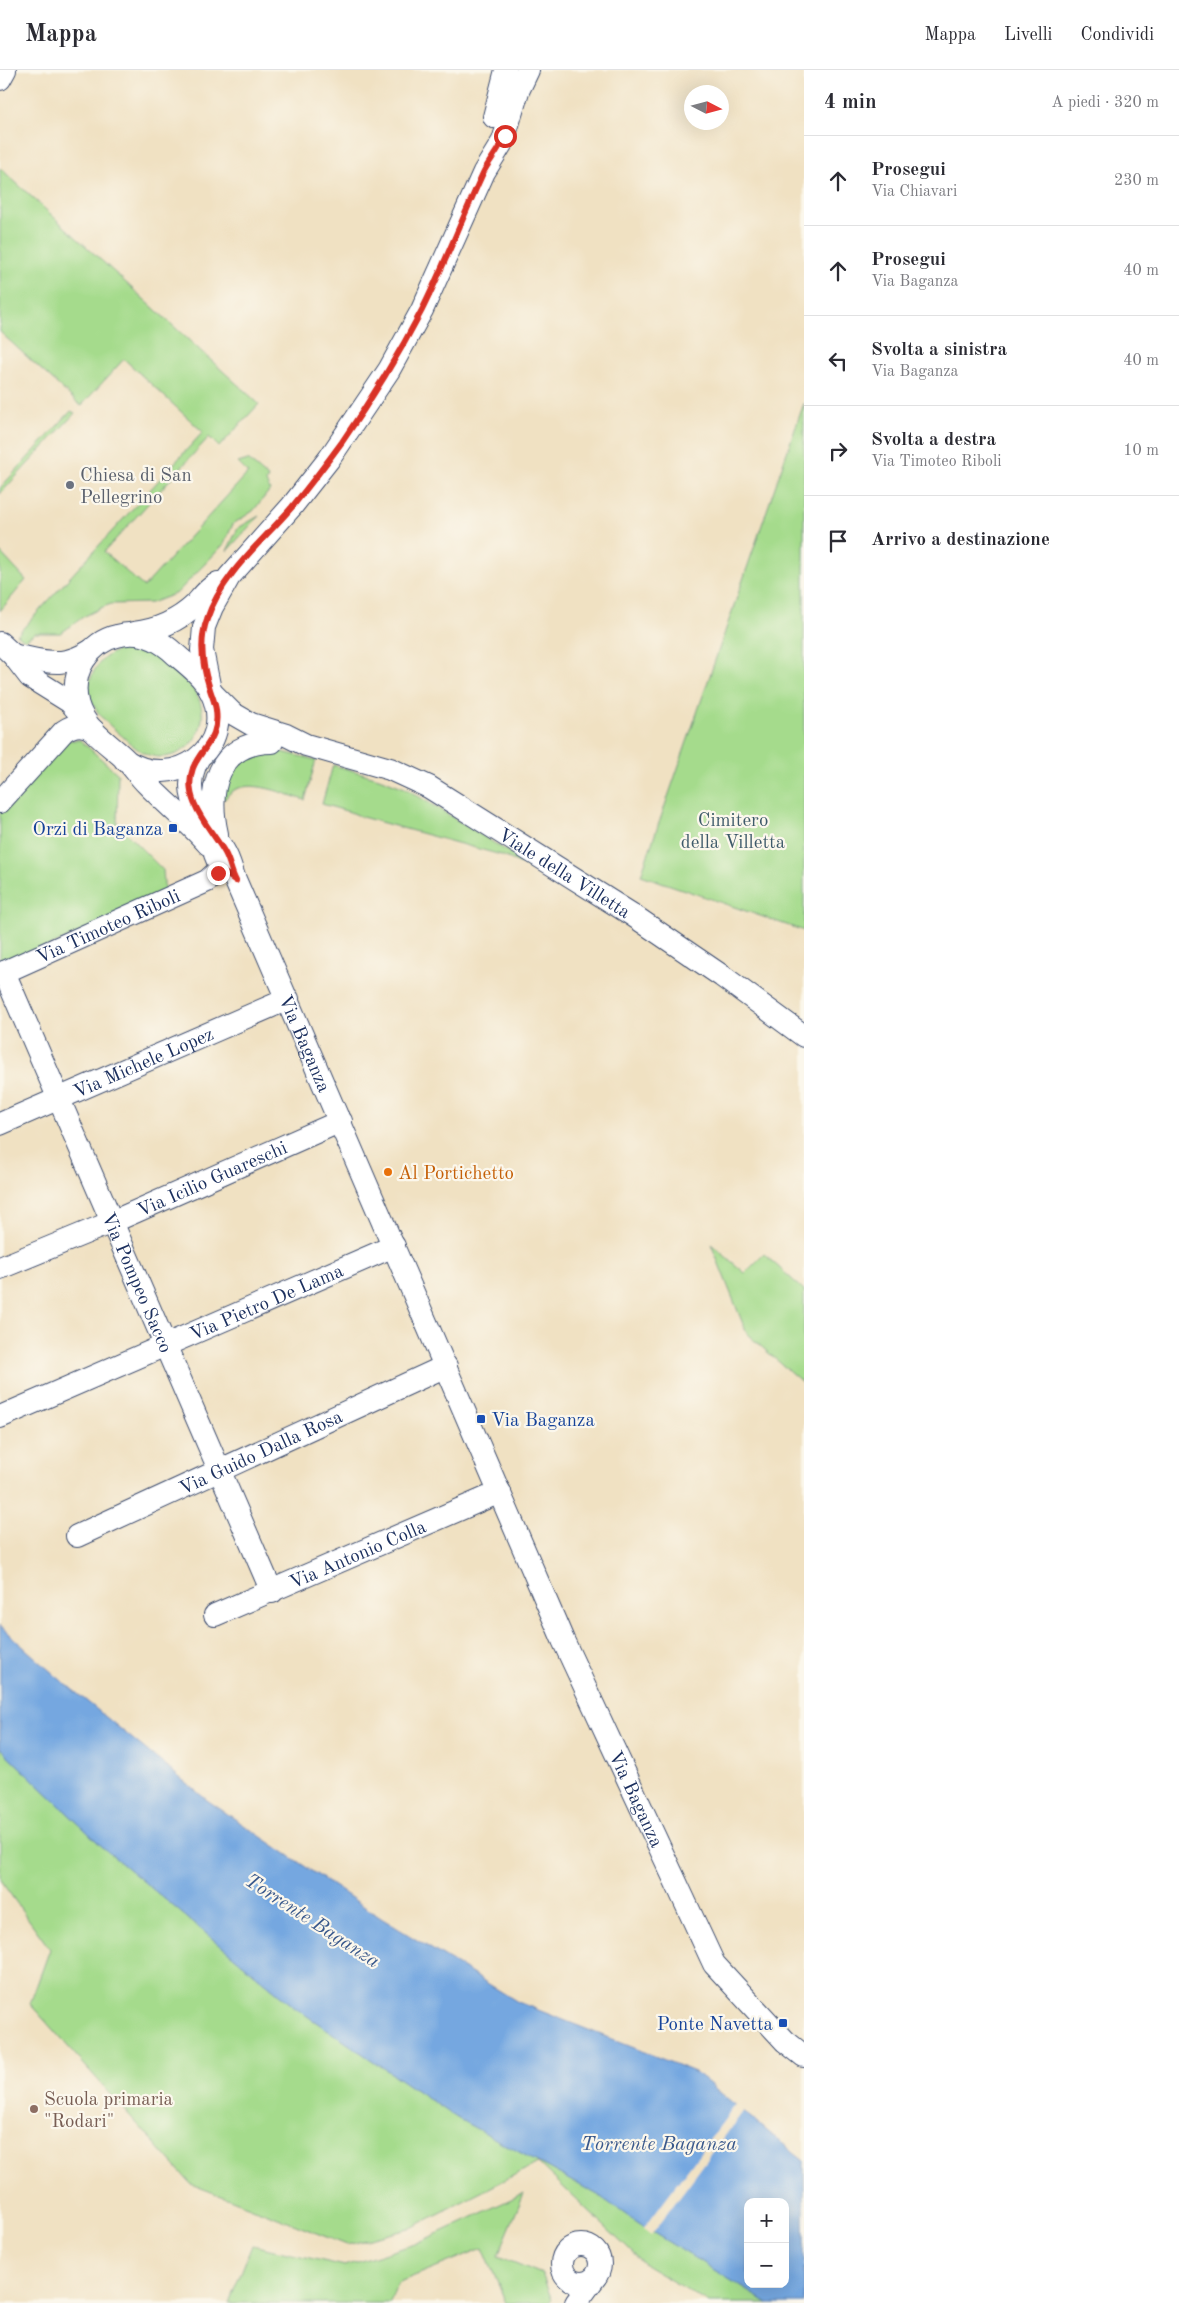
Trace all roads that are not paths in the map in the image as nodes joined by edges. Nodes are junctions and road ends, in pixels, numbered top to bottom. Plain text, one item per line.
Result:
1 (5, 70) edge
2 (506, 70) edge
3 (528, 70) edge
4 (0, 79) edge
5 (484, 172) junction
6 (231, 574) junction
7 (133, 634) junction
8 (6, 649) edge
9 (92, 650) junction
10 (211, 692) junction
11 (88, 724) junction
12 (272, 742) junction
13 (306, 745) junction
14 (200, 756) junction
15 (126, 760) junction
16 (0, 802) edge
17 (219, 852) junction
18 (213, 878) junction
19 (236, 881) junction
20 (2, 973) edge
21 (288, 999) junction
22 (804, 1036) edge
23 (58, 1098) junction
24 (341, 1121) junction
25 (0, 1124) edge
26 (112, 1222) junction
27 (394, 1246) junction
28 (0, 1268) edge
29 (166, 1346) junction
30 (446, 1366) junction
31 (0, 1417) edge
32 (219, 1469) junction
33 (500, 1492) junction
34 (76, 1536) dead end
35 (272, 1592) junction
36 (215, 1615) dead end
37 (804, 2056) edge
38 (574, 2296) edge

1 - 4 street
2 - 5 street
3 - 5 street
5 - 6 street
6 - 7 street
6 - 10 street, Via Baganza
7 - 9 street
7 - 10 street
8 - 9 street
8 - 11 street, Via Baganza
9 - 11 street
10 - 13 street, Viale della Villetta
10 - 14 street, Via Baganza
11 - 15 street, Via Baganza
11 - 16 street
12 - 13 street, Viale della Villetta
12 - 14 street, Viale della Villetta
12 - 17 street
13 - 22 street, Viale della Villetta
14 - 15 street, Via Baganza
14 - 17 street, Via Baganza
15 - 17 street, Via Baganza
17 - 18 street
17 - 19 street, Via Baganza
18 - 19 street
18 - 20 street, Via Timoteo Riboli
19 - 21 street, Via Baganza
20 - 23 street, Via Pompeo Sacco
21 - 23 street, Via Michele Lopez
21 - 24 street, Via Baganza
23 - 25 street, Via Michele Lopez
23 - 26 street, Via Pompeo Sacco
24 - 26 street, Via Icilio Guareschi
24 - 27 street, Via Baganza
26 - 28 street, Via Icilio Guareschi
26 - 29 street, Via Pompeo Sacco
27 - 29 street, Via Pietro De Lama
27 - 30 street, Via Baganza
29 - 31 street, Via Pietro De Lama
29 - 32 street, Via Pompeo Sacco
30 - 32 street, Via Guido Dalla Rosa
30 - 33 street, Via Baganza
32 - 34 street, Via Guido Dalla Rosa
32 - 35 street, Via Pompeo Sacco
33 - 35 street, Via Antonio Colla
33 - 37 street, Via Baganza
35 - 36 street, Via Antonio Colla
38 - 38 street

